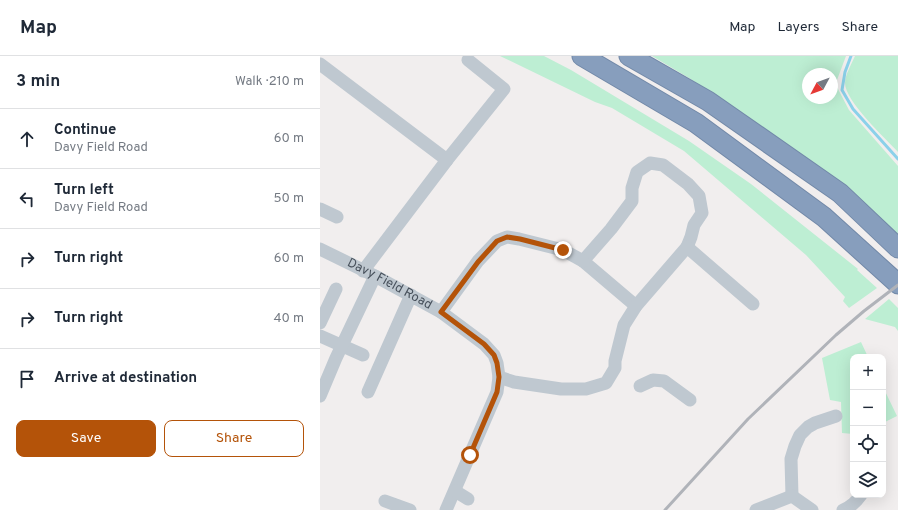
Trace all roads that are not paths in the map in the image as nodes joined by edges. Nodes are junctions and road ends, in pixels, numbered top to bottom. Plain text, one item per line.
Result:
1 (325, 56) edge
2 (582, 56) edge
3 (629, 56) edge
4 (468, 60) dead end
5 (320, 64) edge
6 (447, 160) junction
7 (320, 209) edge
8 (337, 218) dead end
9 (687, 247) junction
10 (898, 248) edge
11 (320, 249) edge
12 (583, 261) junction
13 (363, 271) junction
14 (375, 276) junction
15 (898, 284) edge
16 (336, 289) dead end
17 (411, 295) junction
18 (753, 304) dead end
19 (636, 306) junction
20 (441, 312) junction
21 (320, 323) edge
22 (320, 336) edge
23 (342, 345) junction
24 (363, 355) dead end
25 (499, 377) junction
26 (640, 386) dead end
27 (368, 392) dead end
28 (320, 396) edge
29 (690, 400) dead end
30 (836, 416) dead end
31 (455, 491) junction
32 (792, 496) junction
33 (468, 499) dead end
34 (385, 501) dead end
35 (410, 510) edge
36 (446, 510) edge
37 (756, 510) edge
38 (812, 510) edge

1 - 5 street
2 - 15 highway
3 - 10 highway
4 - 6 street
5 - 6 street
6 - 13 street
7 - 8 street
9 - 12 street
9 - 18 street
9 - 19 street
11 - 13 street, Davy Field Road
12 - 19 street
12 - 20 street
13 - 14 street, Davy Field Road
14 - 17 street, Davy Field Road
14 - 23 street
16 - 21 street
17 - 20 street, Davy Field Road
17 - 27 street
19 - 25 street
20 - 25 street, Davy Field Road
22 - 23 street
23 - 24 street
23 - 28 street
25 - 31 street, Davy Field Road
26 - 29 street
30 - 32 street
31 - 33 street
31 - 36 street, Davy Field Road
32 - 37 street
32 - 38 street
34 - 35 street

